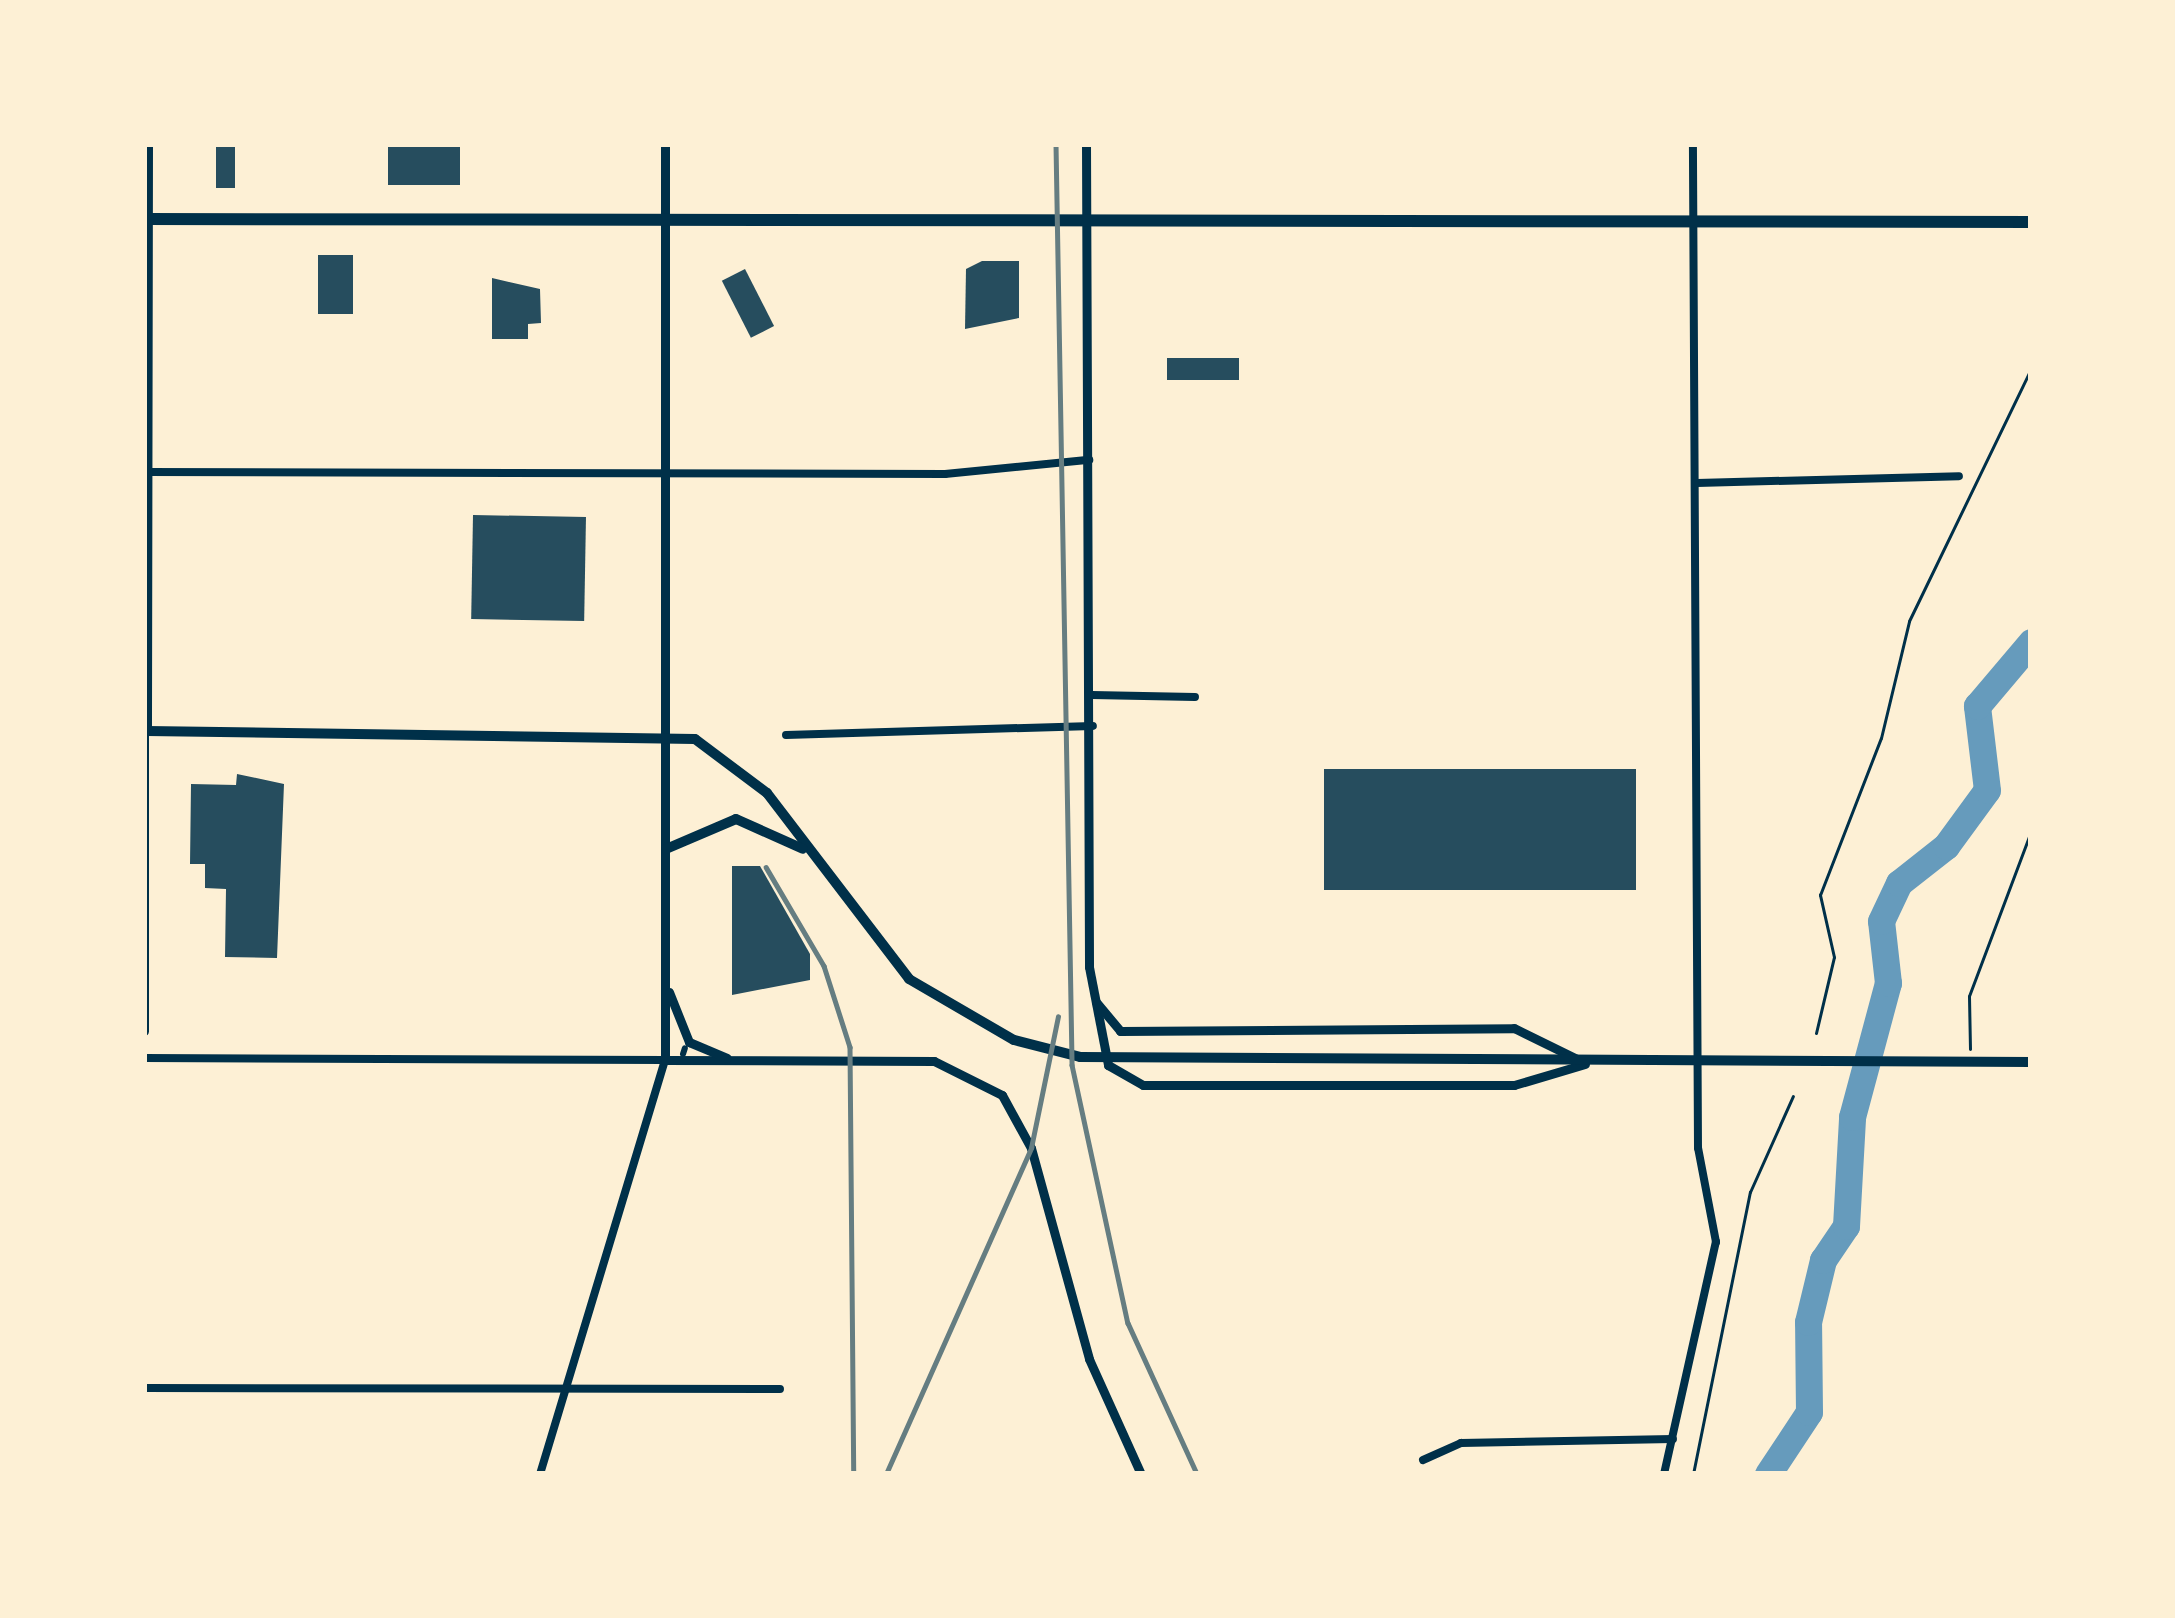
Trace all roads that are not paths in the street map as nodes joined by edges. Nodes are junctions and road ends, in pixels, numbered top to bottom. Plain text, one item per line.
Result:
1 (148, 144) edge
2 (665, 144) edge
3 (1086, 144) edge
4 (1693, 144) edge
5 (146, 219) edge
6 (1085, 220) junction
7 (670, 221) junction
8 (1692, 222) junction
9 (2031, 222) edge
10 (1090, 460) junction
11 (145, 472) edge
12 (668, 473) junction
13 (1959, 476) dead end
14 (1697, 483) junction
15 (1092, 695) junction
16 (1195, 697) dead end
17 (1093, 727) junction
18 (145, 731) edge
19 (667, 731) junction
20 (786, 735) dead end
21 (666, 849) junction
22 (807, 851) junction
23 (665, 979) junction
24 (1091, 992) junction
25 (144, 1031) edge
26 (144, 1058) edge
27 (664, 1060) junction
28 (744, 1061) junction
29 (2031, 1062) edge
30 (1698, 1063) junction
31 (1585, 1064) junction
32 (571, 1386) junction
33 (144, 1388) edge
34 (780, 1389) dead end
35 (1673, 1439) junction
36 (1424, 1460) dead end
37 (540, 1474) edge
38 (1141, 1474) edge
39 (1664, 1474) edge

1 - 5 main road
2 - 7 street
3 - 6 street
4 - 8 street
5 - 7 highway
5 - 11 main road
6 - 7 highway
6 - 8 highway
6 - 10 street
7 - 12 street
8 - 9 highway
8 - 14 street
10 - 12 street
10 - 15 street
11 - 12 street
11 - 18 main road
12 - 19 street
13 - 14 street
14 - 30 street
15 - 16 street
15 - 17 street
17 - 20 street
17 - 24 street
18 - 19 main road
18 - 25 street
19 - 21 street
19 - 22 main road
21 - 22 main road
21 - 23 street
22 - 31 main road
23 - 27 street
23 - 28 street
24 - 31 street
24 - 31 street
26 - 27 street
27 - 28 street
27 - 32 street
28 - 38 street
29 - 30 main road
30 - 31 main road
30 - 35 street
32 - 33 street
32 - 34 street
32 - 37 street
35 - 36 street
35 - 39 street

